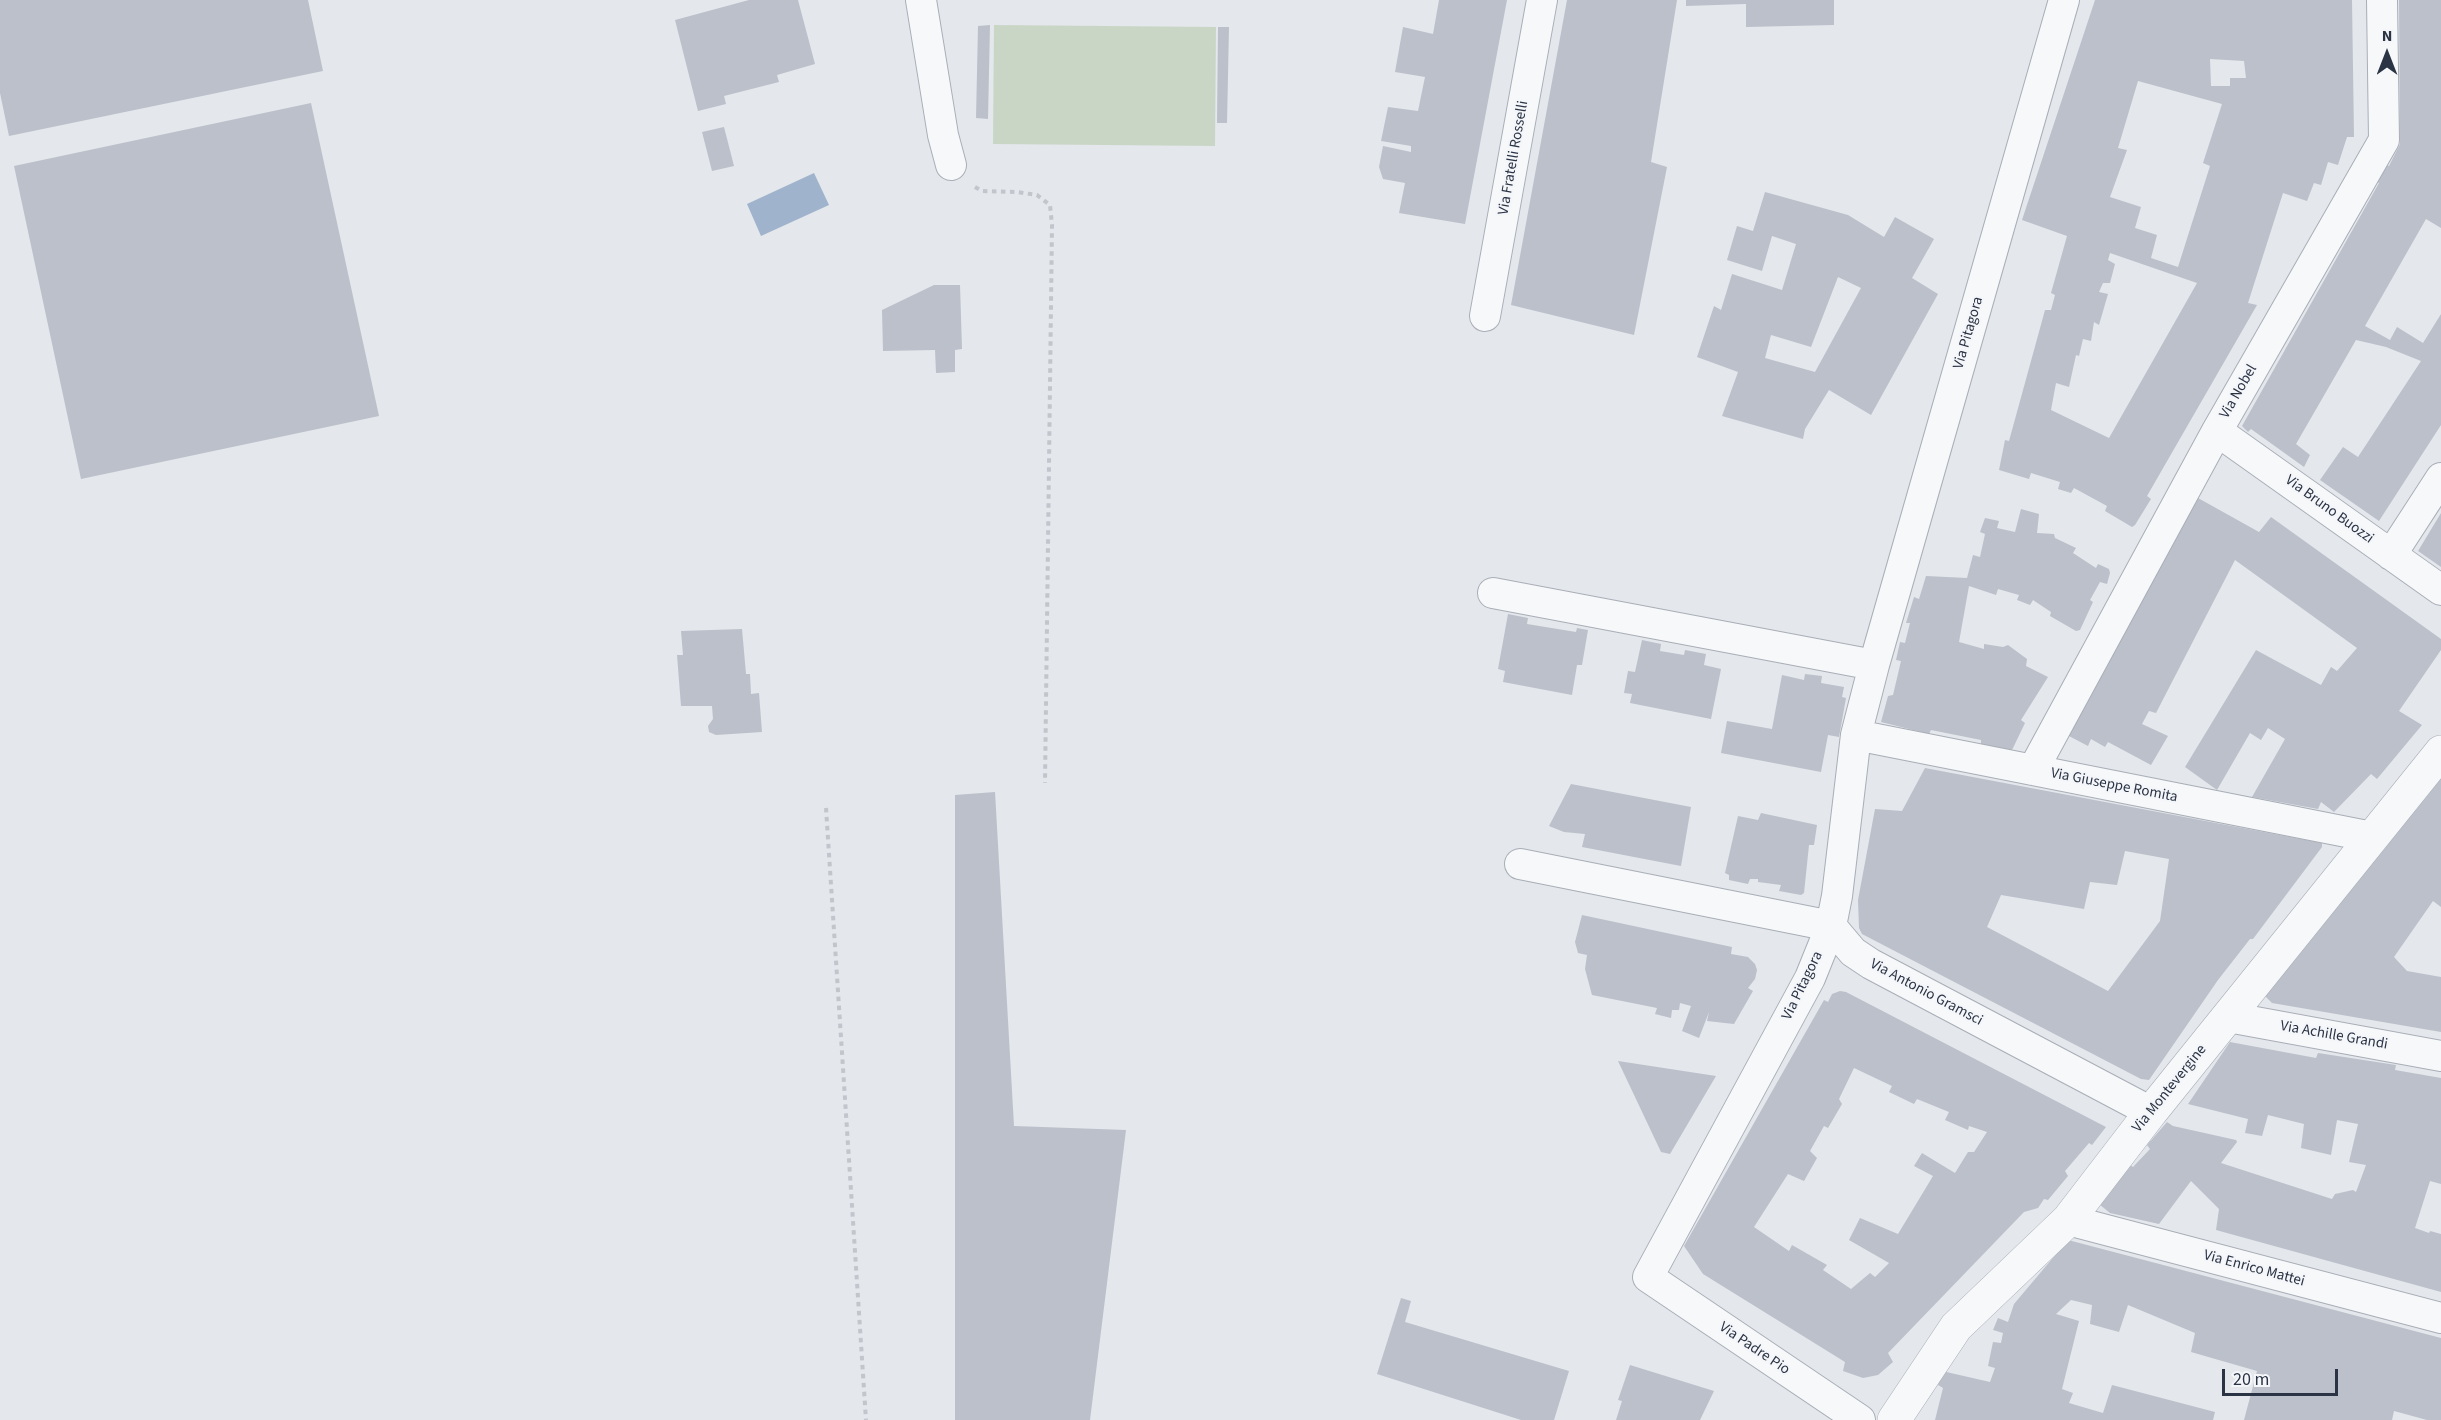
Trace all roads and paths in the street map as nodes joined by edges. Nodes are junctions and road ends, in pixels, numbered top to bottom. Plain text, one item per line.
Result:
1 (921, 0) edge
2 (1542, 0) edge
3 (2064, 0) edge
4 (2382, 0) edge
5 (951, 165) joint
6 (1485, 316) dead end
7 (2217, 430) junction
8 (2441, 478) edge
9 (2391, 555) junction
10 (2441, 590) edge
11 (1493, 593) dead end
12 (1874, 665) junction
13 (1856, 735) junction
14 (2441, 752) edge
15 (2033, 770) junction
16 (1046, 783) dead end
17 (826, 808) dead end
18 (2372, 837) junction
19 (1520, 864) dead end
20 (1831, 926) junction
21 (2228, 1017) junction
22 (2441, 1056) edge
23 (2151, 1112) junction
24 (2068, 1220) junction
25 (1648, 1277) joint
26 (2441, 1318) edge
27 (866, 1420) edge
28 (1860, 1420) edge
29 (1894, 1420) edge

1 - 5 street
2 - 6 street, Via Fratelli Rosselli
3 - 12 street, Via Pitagora
4 - 7 street, Via Nobel
5 - 16 path
7 - 9 street, Via Bruno Buozzi
7 - 15 street, Via Nobel
8 - 9 street
9 - 10 street, Via Bruno Buozzi
11 - 12 street
12 - 13 street, Via Pitagora
13 - 15 street, Via Giuseppe Romita
13 - 20 street, Via Pitagora
14 - 18 street, Via Montevergine
15 - 18 street, Via Giuseppe Romita
17 - 27 path
18 - 21 street, Via Montevergine
19 - 20 street
20 - 23 street, Via Antonio Gramsci
20 - 25 street, Via Pitagora
21 - 22 street, Via Achille Grandi
21 - 23 street, Via Montevergine
23 - 24 street, Via Montevergine
24 - 26 street, Via Enrico Mattei
24 - 29 street, Via Montevergine
25 - 28 street, Via Padre Pio

